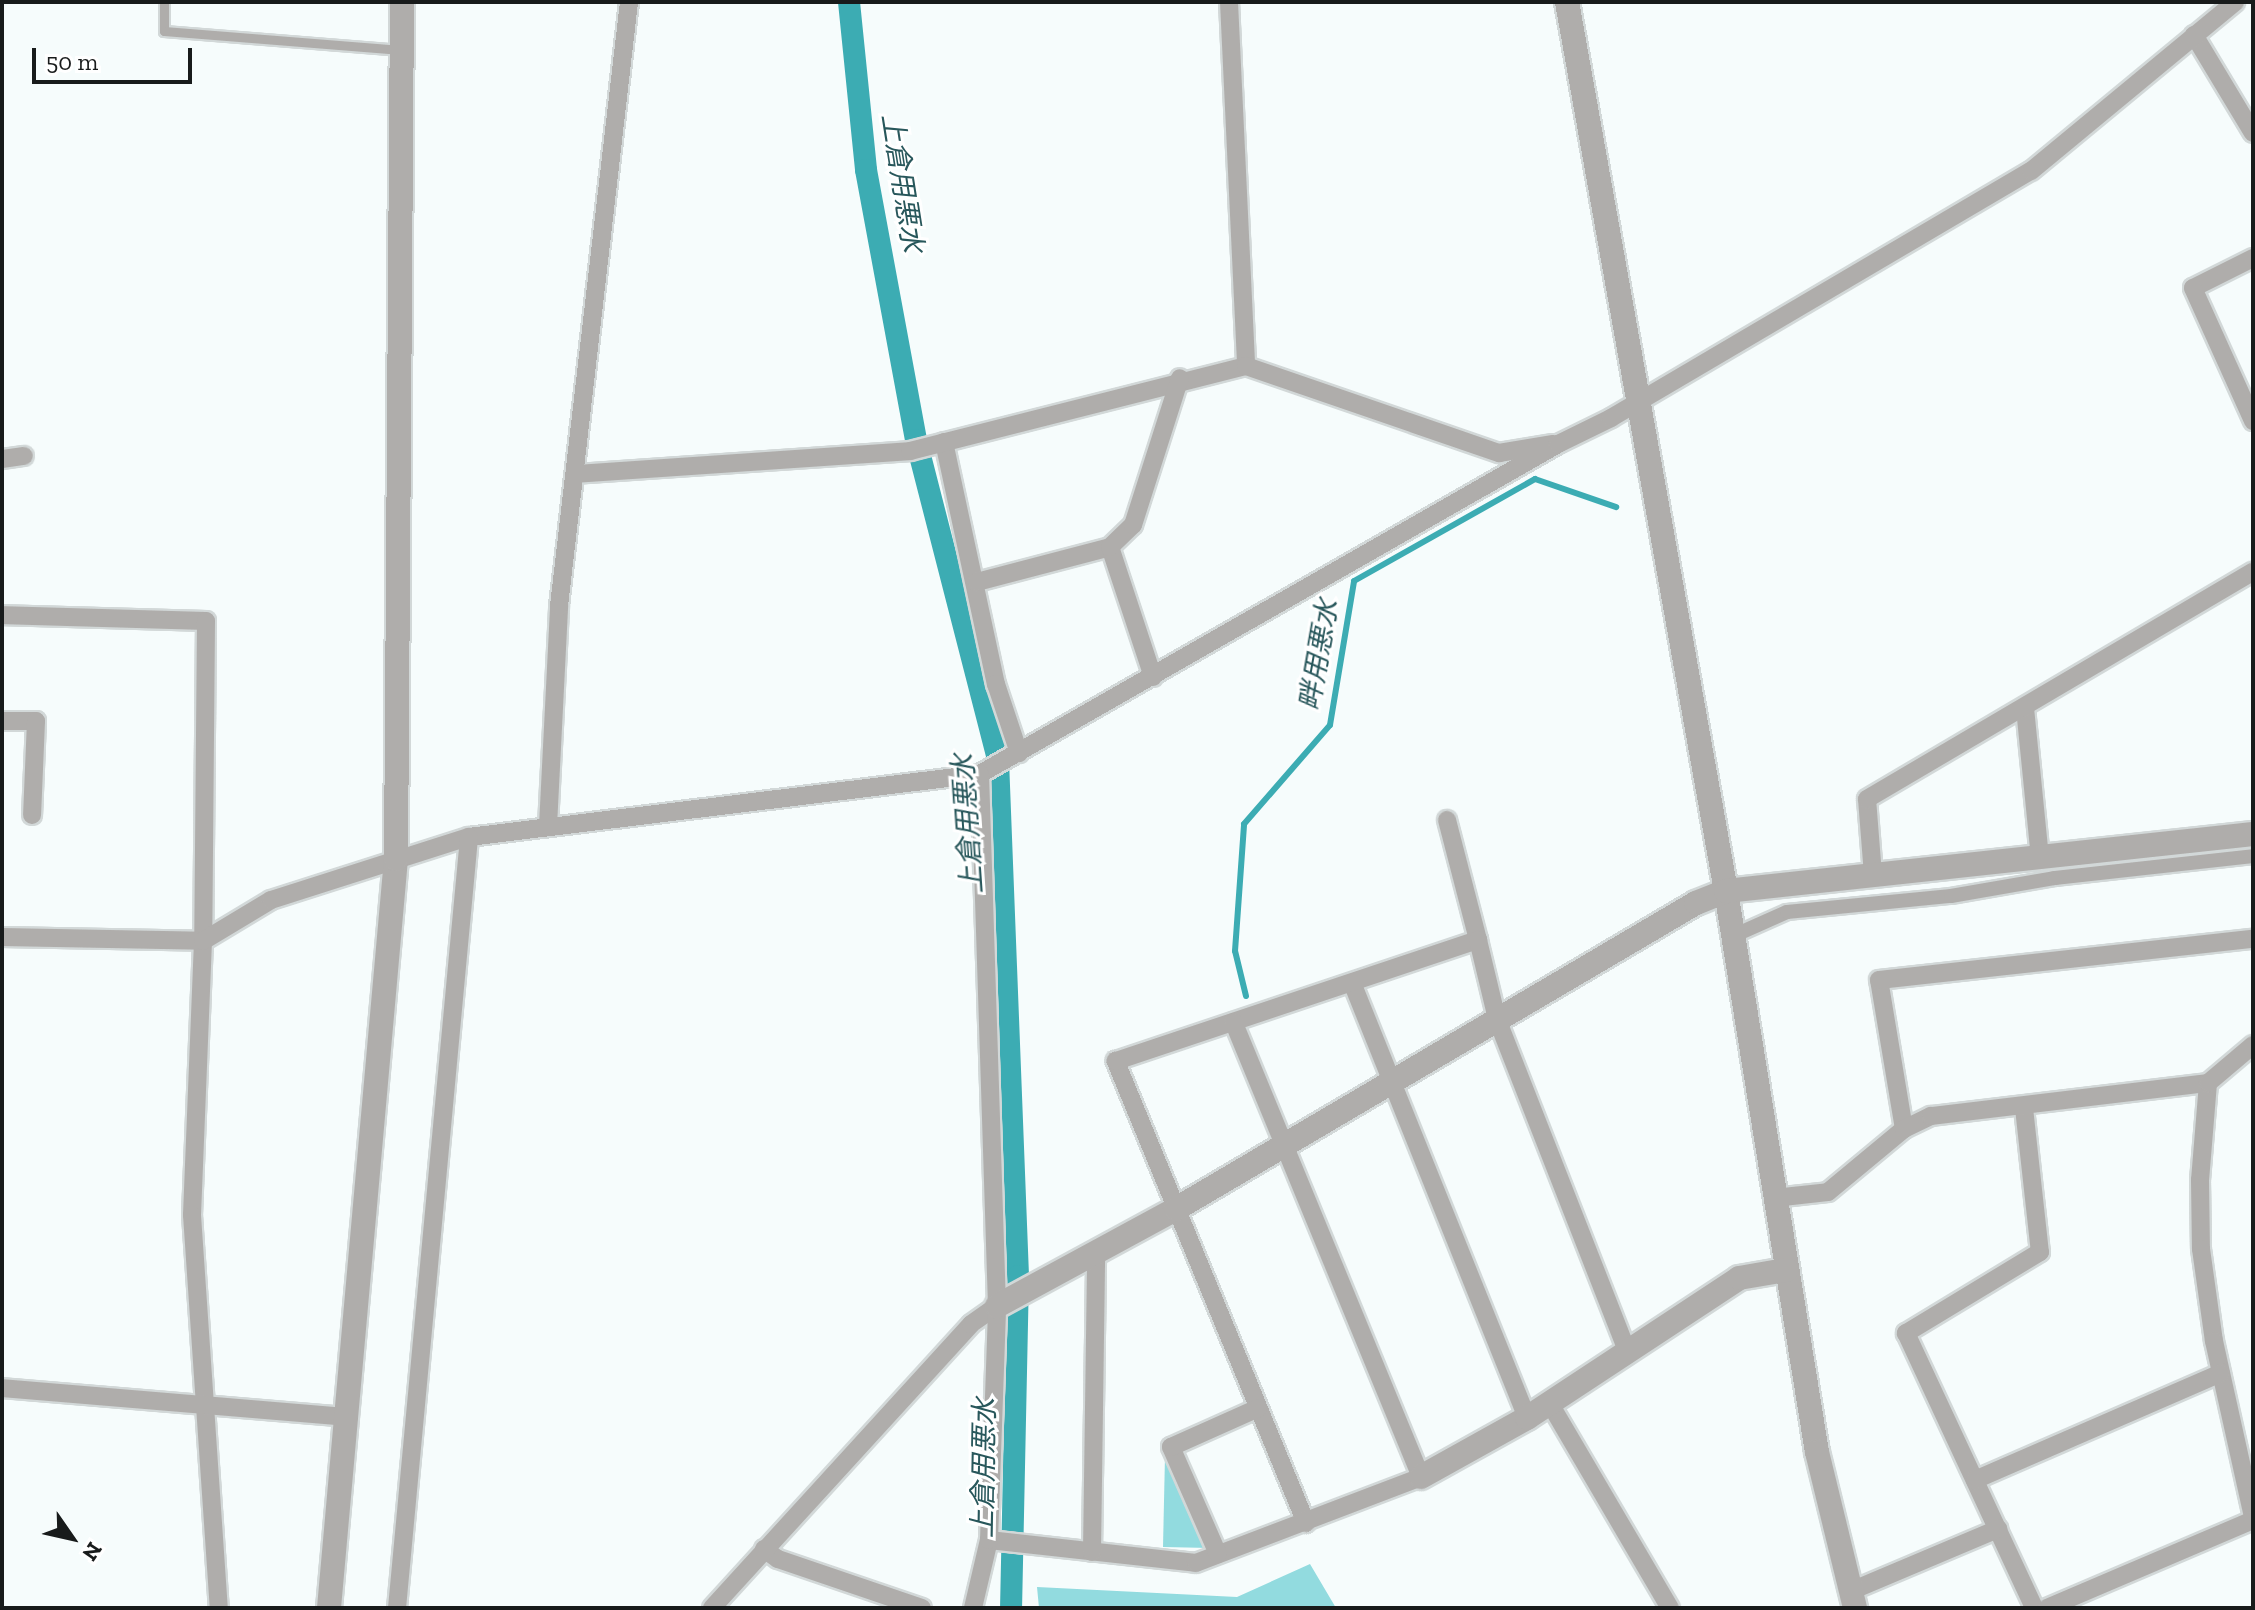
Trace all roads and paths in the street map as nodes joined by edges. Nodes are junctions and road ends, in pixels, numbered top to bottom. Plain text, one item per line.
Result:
1 (164, 2) edge
2 (402, 2) edge
3 (629, 2) edge
4 (1229, 2) edge
5 (1567, 2) edge
6 (2235, 2) edge
7 (2194, 35) junction
8 (401, 50) junction
9 (2253, 133) edge
10 (2253, 258) edge
11 (1246, 366) junction
12 (1180, 378) junction
13 (1636, 404) junction
14 (2253, 421) edge
15 (938, 444) junction
16 (1558, 444) junction
17 (24, 456) dead end
18 (2, 459) edge
19 (575, 474) junction
20 (1110, 547) junction
21 (2253, 572) edge
22 (977, 582) junction
23 (2, 615) edge
24 (1153, 677) junction
25 (2025, 708) junction
26 (2, 721) edge
27 (1013, 758) junction
28 (980, 774) junction
29 (32, 815) dead end
30 (1447, 820) dead end
31 (548, 826) junction
32 (2253, 834) edge
33 (469, 837) junction
34 (2253, 856) edge
35 (396, 859) junction
36 (2040, 859) junction
37 (1873, 875) junction
38 (1726, 891) junction
39 (1733, 936) junction
40 (2, 937) edge
41 (2253, 939) edge
42 (1478, 940) junction
43 (203, 941) junction
44 (1353, 985) junction
45 (1497, 1019) junction
46 (1233, 1022) junction
47 (2253, 1045) edge
48 (2208, 1083) junction
49 (1392, 1084) junction
50 (2024, 1108) junction
51 (1904, 1129) junction
52 (1281, 1146) junction
53 (1774, 1198) junction
54 (1176, 1209) junction
55 (1096, 1255) junction
56 (1786, 1270) junction
57 (997, 1306) junction
58 (1626, 1349) junction
59 (2221, 1373) junction
60 (2, 1388) edge
61 (1549, 1402) junction
62 (208, 1406) junction
63 (1258, 1408) junction
64 (349, 1417) junction
65 (1527, 1418) junction
66 (1421, 1477) junction
67 (1975, 1480) junction
68 (2253, 1518) edge
69 (1306, 1523) junction
70 (1998, 1529) junction
71 (989, 1540) junction
72 (764, 1549) junction
73 (1092, 1552) junction
74 (1218, 1554) junction
75 (1853, 1600) edge
76 (219, 1608) edge
77 (329, 1608) edge
78 (397, 1608) edge
79 (712, 1608) edge
80 (922, 1608) edge
81 (973, 1608) edge
82 (1670, 1608) edge
83 (2034, 1608) edge
84 (2047, 1608) edge

1 - 8 lane
2 - 8 street
3 - 19 street
4 - 11 street
5 - 13 street
6 - 7 street
7 - 9 street
7 - 13 street
8 - 35 street
10 - 14 street
11 - 12 street
11 - 16 street
12 - 15 street
12 - 20 street
13 - 16 street
13 - 38 street
15 - 19 street
15 - 22 street
16 - 24 street
17 - 18 street
19 - 31 street
20 - 22 street
20 - 24 street
21 - 25 street
22 - 27 street
23 - 43 street
24 - 27 street
25 - 36 street
25 - 37 street
26 - 29 street
27 - 28 street
28 - 31 street
28 - 57 street
30 - 42 street
31 - 33 street
32 - 36 street
33 - 35 street
33 - 78 street
34 - 39 street
35 - 43 street
35 - 64 street
36 - 37 street
37 - 38 street
38 - 39 street
38 - 45 street
39 - 53 street
40 - 43 street
41 - 51 street
42 - 44 street
42 - 45 street
43 - 62 street
44 - 46 street
44 - 49 street
45 - 49 street
45 - 58 street
46 - 52 street
46 - 54 street
47 - 48 street
48 - 50 street
48 - 59 street
49 - 52 street
49 - 65 street
50 - 51 street
50 - 67 street
51 - 53 street
52 - 54 street
52 - 66 street
53 - 56 street
54 - 55 street
54 - 63 street
55 - 57 street
55 - 73 street
56 - 58 street
56 - 75 street
57 - 71 street
57 - 72 street
58 - 61 street
59 - 67 street
59 - 68 street
60 - 62 street
61 - 65 street
61 - 82 street
62 - 64 street
62 - 76 street
63 - 69 street
63 - 74 street
64 - 77 street
65 - 66 street
66 - 69 street
67 - 70 street
68 - 84 street
69 - 74 street
70 - 75 street
70 - 83 street
71 - 73 street
71 - 81 street
72 - 79 street
72 - 80 street
73 - 74 street

